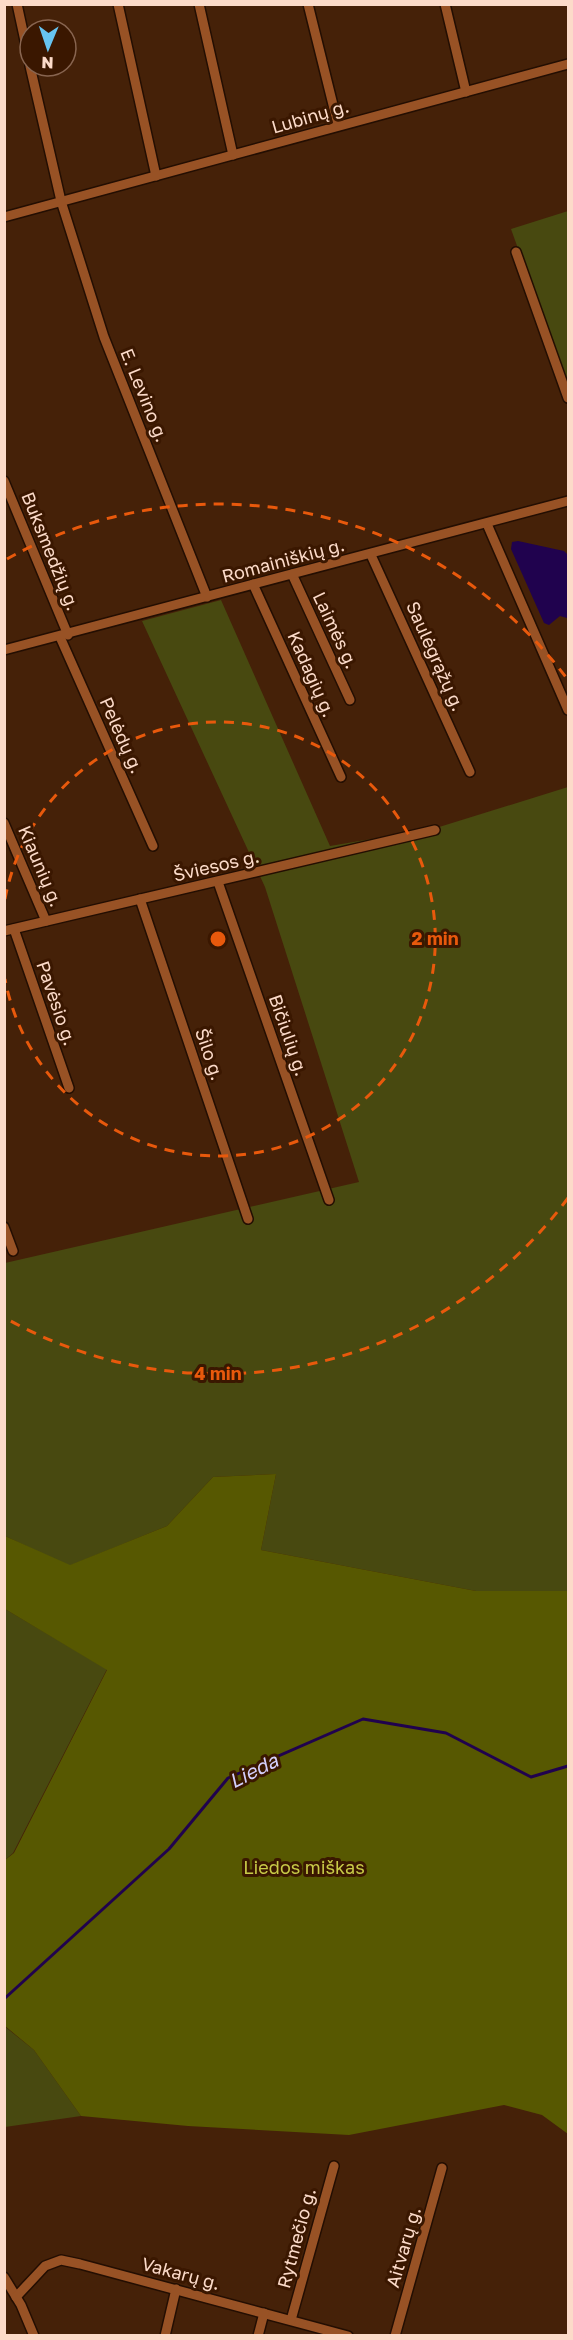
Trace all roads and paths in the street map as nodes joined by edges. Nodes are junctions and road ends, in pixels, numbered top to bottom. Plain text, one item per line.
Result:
1 (118, 4) edge
2 (199, 4) edge
3 (308, 4) edge
4 (445, 4) edge
5 (568, 64) edge
6 (33, 78) edge
7 (466, 92) junction
8 (338, 125) junction
9 (233, 155) junction
10 (156, 176) junction
11 (61, 201) junction
12 (4, 217) edge
13 (516, 252) dead end
14 (568, 398) edge
15 (4, 481) edge
16 (568, 501) edge
17 (487, 524) junction
18 (371, 555) junction
19 (292, 574) junction
20 (253, 584) junction
21 (207, 597) junction
22 (64, 636) junction
23 (4, 650) edge
24 (350, 700) dead end
25 (568, 710) edge
26 (470, 772) dead end
27 (341, 777) dead end
28 (4, 824) edge
29 (435, 830) dead end
30 (153, 846) dead end
31 (218, 882) junction
32 (140, 899) junction
33 (46, 921) junction
34 (9, 930) edge
35 (69, 1088) dead end
36 (329, 1200) dead end
37 (248, 1219) dead end
38 (4, 1227) edge
39 (13, 1251) dead end
40 (334, 2166) dead end
41 (442, 2168) dead end
42 (4, 2277) edge
43 (176, 2289) junction
44 (16, 2297) junction
45 (264, 2313) junction
46 (291, 2320) junction
47 (34, 2336) edge
48 (165, 2336) edge
49 (258, 2336) edge
50 (348, 2336) edge
51 (395, 2336) edge

1 - 10 street
2 - 9 street
3 - 8 street
4 - 7 street
5 - 7 street, Lubinų g.
6 - 11 street
7 - 8 street, Lubinų g.
8 - 9 street, Lubinų g.
9 - 10 street, Lubinų g.
10 - 11 street, Lubinų g.
11 - 12 street, Lubinų g.
11 - 21 street, E. Levino g.
13 - 14 street
15 - 22 street, Buksmedžių g.
16 - 17 street, Romainiškių g.
17 - 18 street, Romainiškių g.
17 - 25 street
18 - 19 street, Romainiškių g.
18 - 26 street, Saulėgrąžų g.
19 - 20 street, Romainiškių g.
19 - 24 street, Laimės g.
20 - 21 street, Romainiškių g.
20 - 27 street, Kadagių g.
21 - 22 street, Romainiškių g.
22 - 23 street, Romainiškių g.
22 - 30 street, Pelėdų g.
28 - 33 street, Kiaunių g.
29 - 31 street, Šviesos g.
31 - 32 street, Šviesos g.
31 - 36 street, Bičiulių g.
32 - 33 street, Šviesos g.
32 - 37 street, Šilo g.
33 - 34 street, Šviesos g.
34 - 35 street, Pavėsio g.
38 - 39 street
40 - 46 street, Rytmečio g.
41 - 51 street, Aitvarų g.
42 - 44 street
43 - 44 street, Vakarų g.
43 - 45 street, Vakarų g.
43 - 48 street
44 - 47 street
45 - 46 street, Vakarų g.
45 - 49 street
46 - 50 street, Vakarų g.

